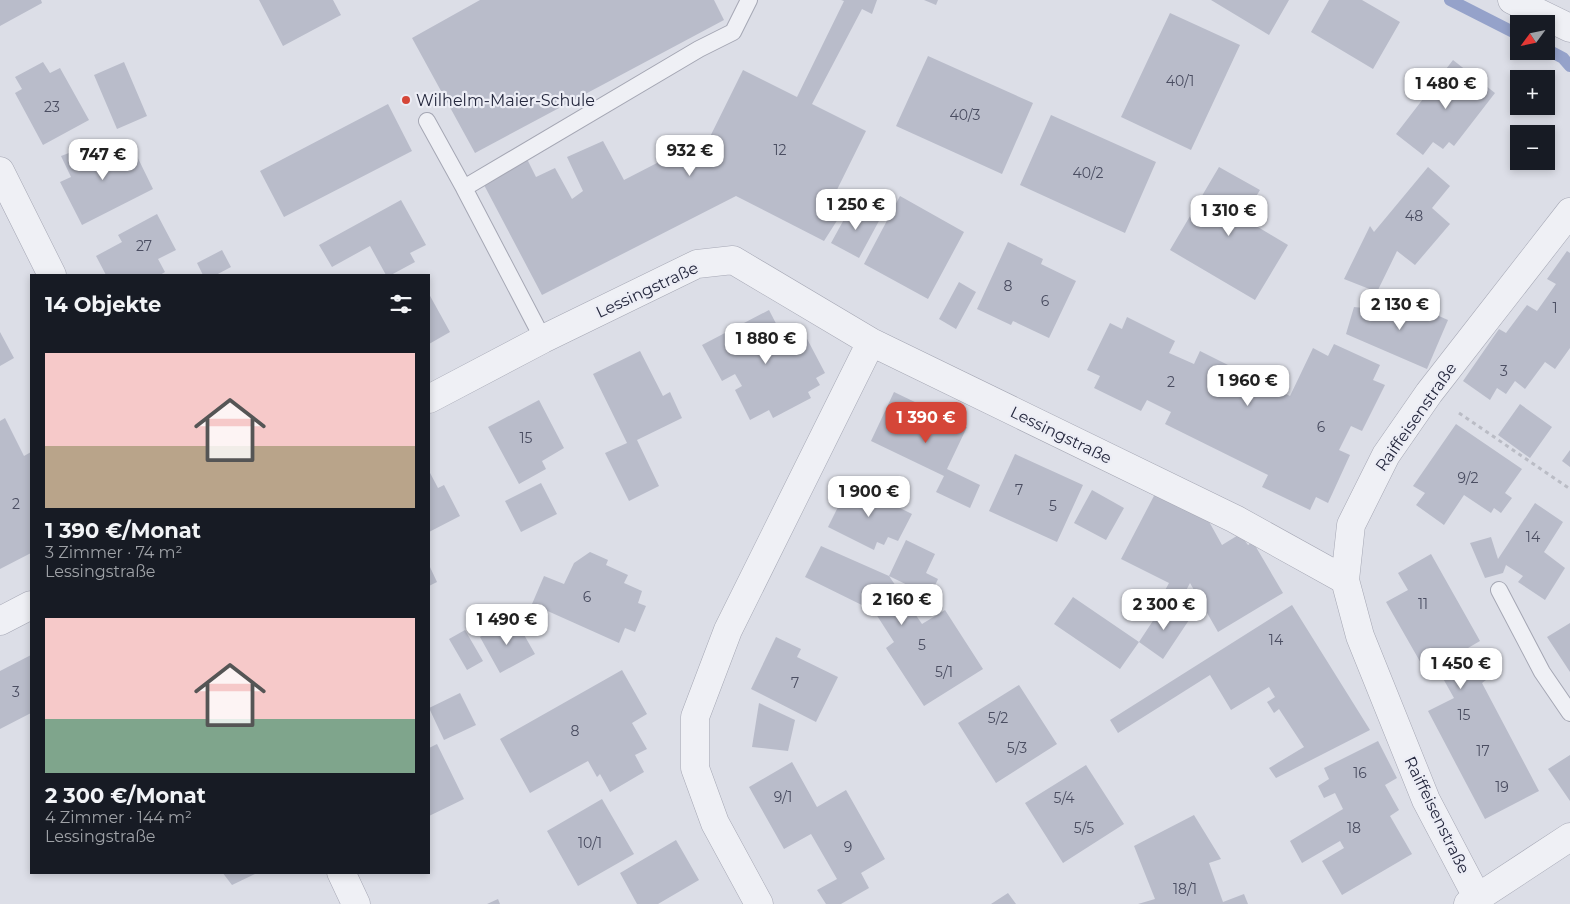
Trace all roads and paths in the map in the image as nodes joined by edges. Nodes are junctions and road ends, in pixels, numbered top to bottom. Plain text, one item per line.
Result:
1 (749, 0) edge
2 (1512, 0) edge
3 (1570, 28) edge
4 (427, 121) dead end
5 (0, 171) edge
6 (464, 188) junction
7 (1570, 212) edge
8 (52, 274) edge
9 (543, 340) junction
10 (871, 342) junction
11 (1429, 394) junction
12 (430, 397) edge
13 (1570, 488) edge
14 (1345, 580) junction
15 (1499, 590) dead end
16 (30, 606) edge
17 (0, 621) edge
18 (1570, 713) edge
19 (1570, 837) edge
20 (342, 874) edge
21 (1472, 901) edge
22 (356, 904) edge
23 (759, 904) edge

1 - 6 lane
2 - 3 street
4 - 6 lane
5 - 8 street
6 - 9 lane
7 - 11 street, Raiffeisenstraße
9 - 10 street, Lessingstraße
9 - 12 street, Lessingstraße
10 - 14 street, Lessingstraße
10 - 23 street
11 - 13 path
11 - 14 street, Raiffeisenstraße
14 - 21 street, Raiffeisenstraße
15 - 18 lane
16 - 17 street
19 - 21 street
20 - 22 street

